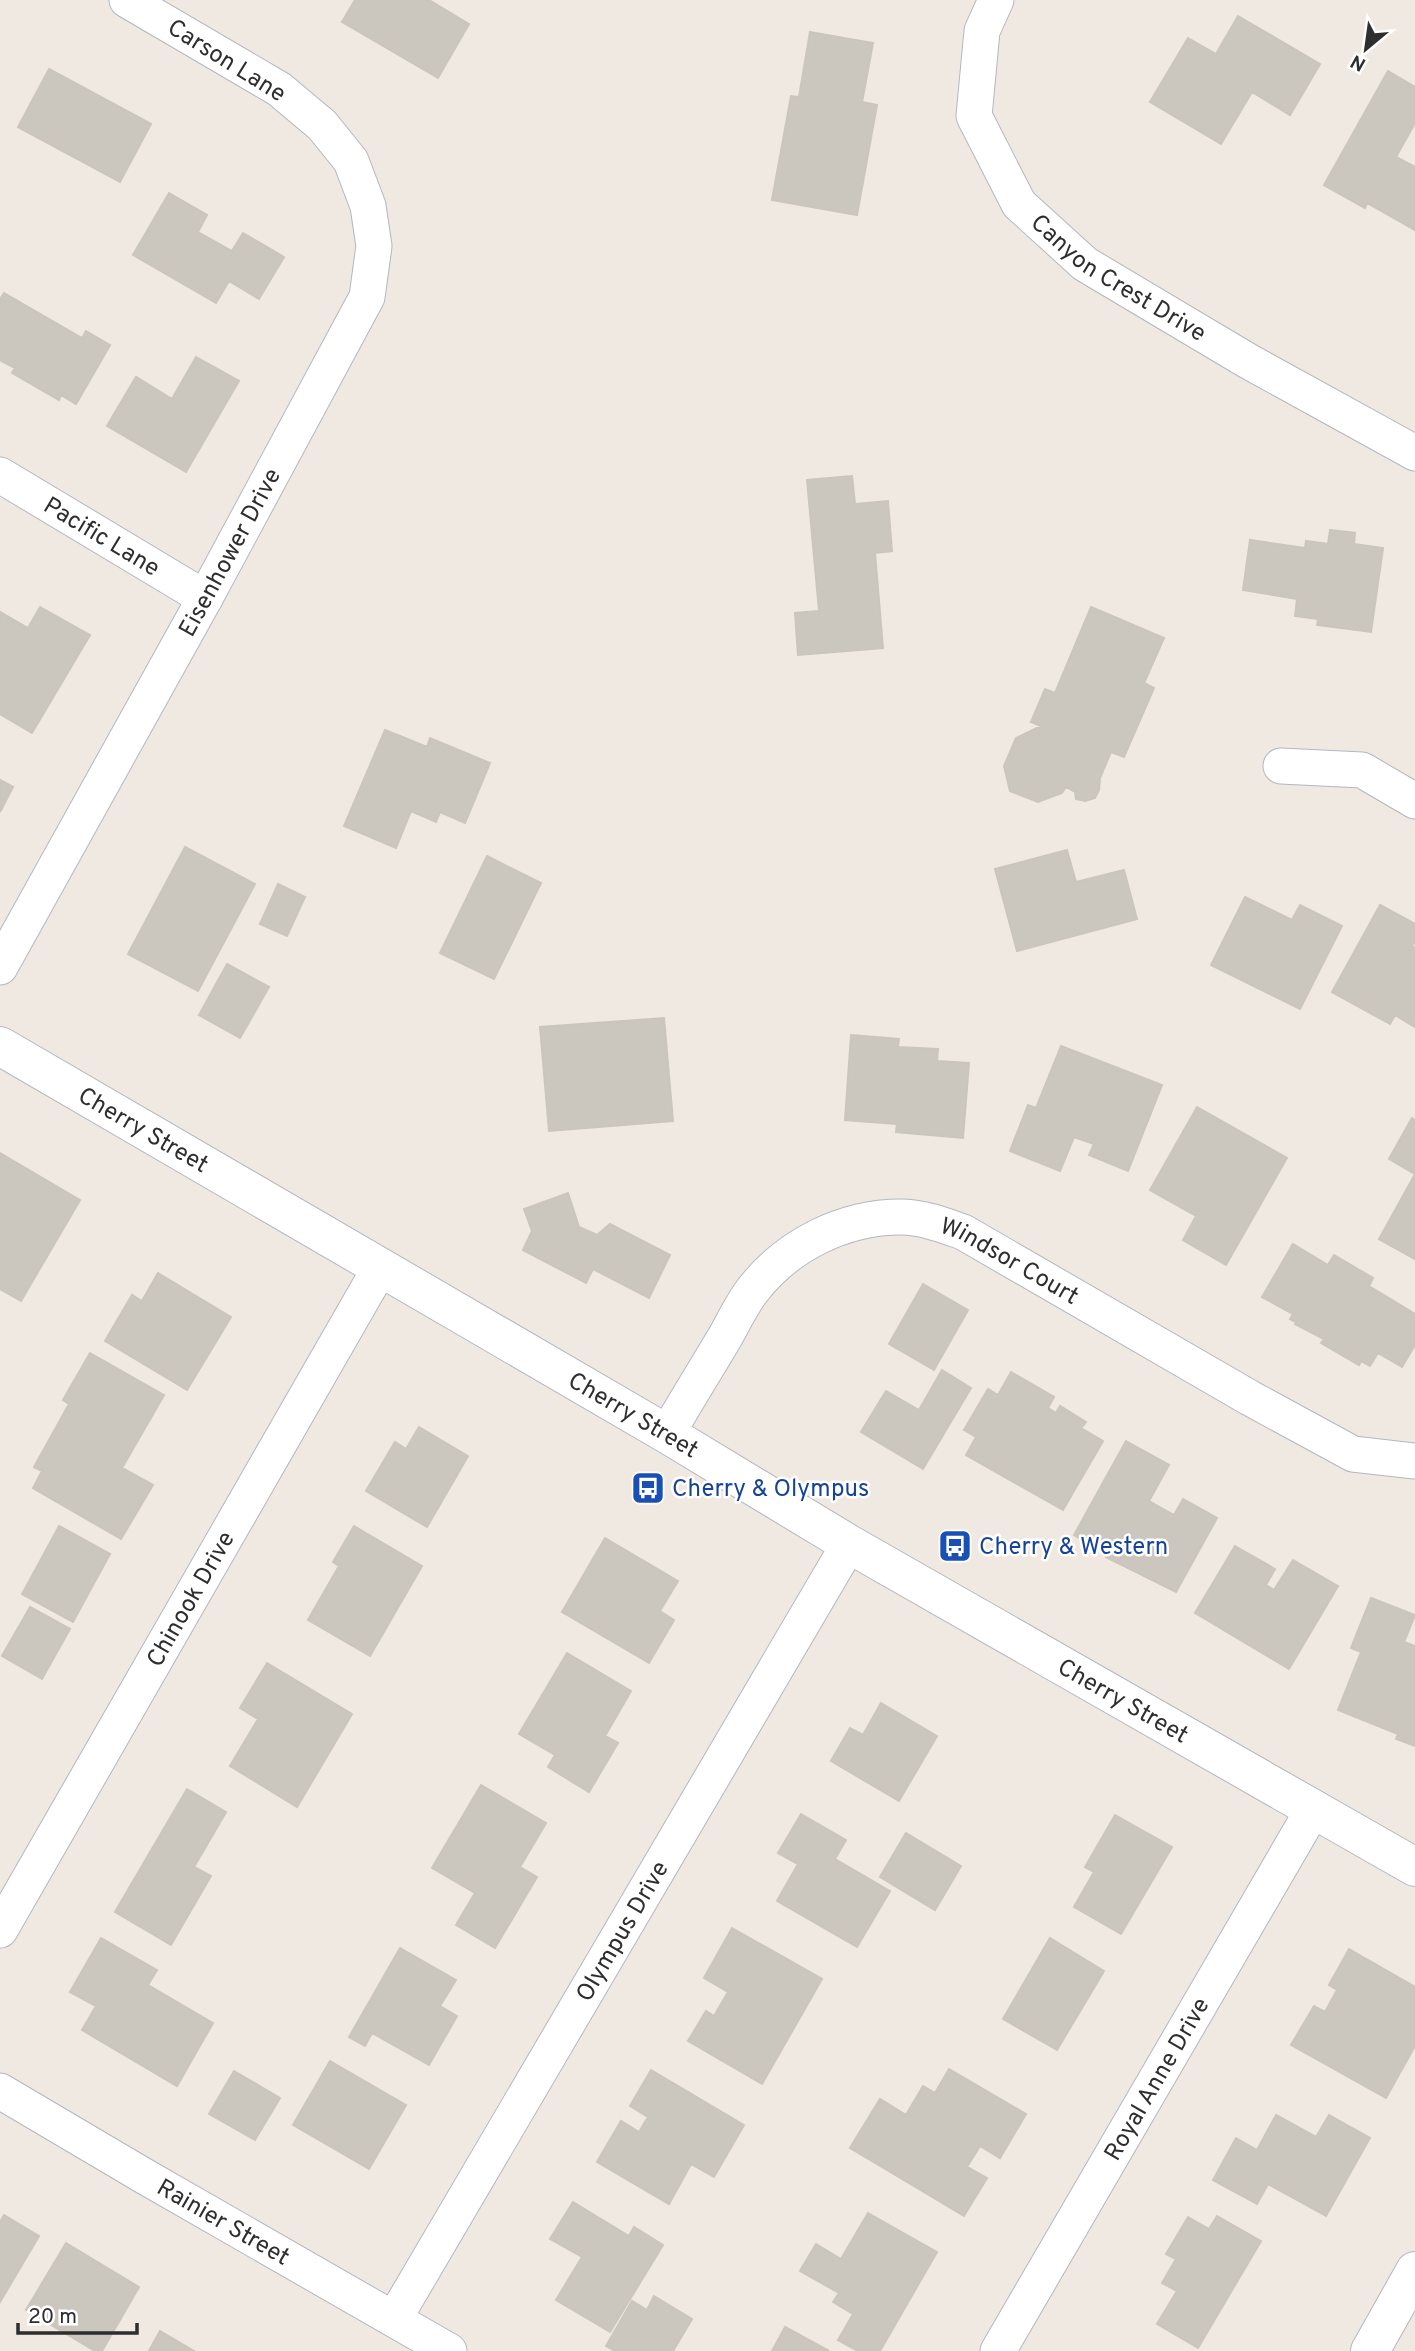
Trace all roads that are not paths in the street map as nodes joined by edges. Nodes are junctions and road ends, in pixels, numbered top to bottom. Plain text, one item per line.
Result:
1 (127, 0) edge
2 (996, 0) edge
3 (322, 125) joint
4 (1415, 453) edge
5 (0, 475) edge
6 (205, 598) junction
7 (1281, 766) dead end
8 (1415, 801) edge
9 (0, 967) edge
10 (0, 1046) edge
11 (380, 1268) junction
12 (667, 1434) junction
13 (1415, 1461) edge
14 (849, 1544) junction
15 (1314, 1808) junction
16 (1414, 1865) edge
17 (0, 1930) edge
18 (0, 2091) edge
19 (1415, 2271) edge
20 (394, 2319) junction
21 (449, 2351) edge
22 (998, 2351) edge
23 (1370, 2351) edge

1 - 3 street, Carson Lane
2 - 4 street, Canyon Crest Drive
3 - 6 street, Eisenhower Drive
5 - 6 street, Pacific Lane
6 - 9 street, Eisenhower Drive
7 - 8 street
10 - 11 main road, Cherry Street
11 - 12 main road, Cherry Street
11 - 17 street, Chinook Drive
12 - 13 street, Windsor Court
12 - 14 main road, Cherry Street
14 - 15 main road, Cherry Street
14 - 20 street, Olympus Drive
15 - 16 main road, Cherry Street
15 - 22 street, Royal Anne Drive
18 - 20 street, Rainier Street
19 - 23 main road
20 - 21 street, Rainier Street

